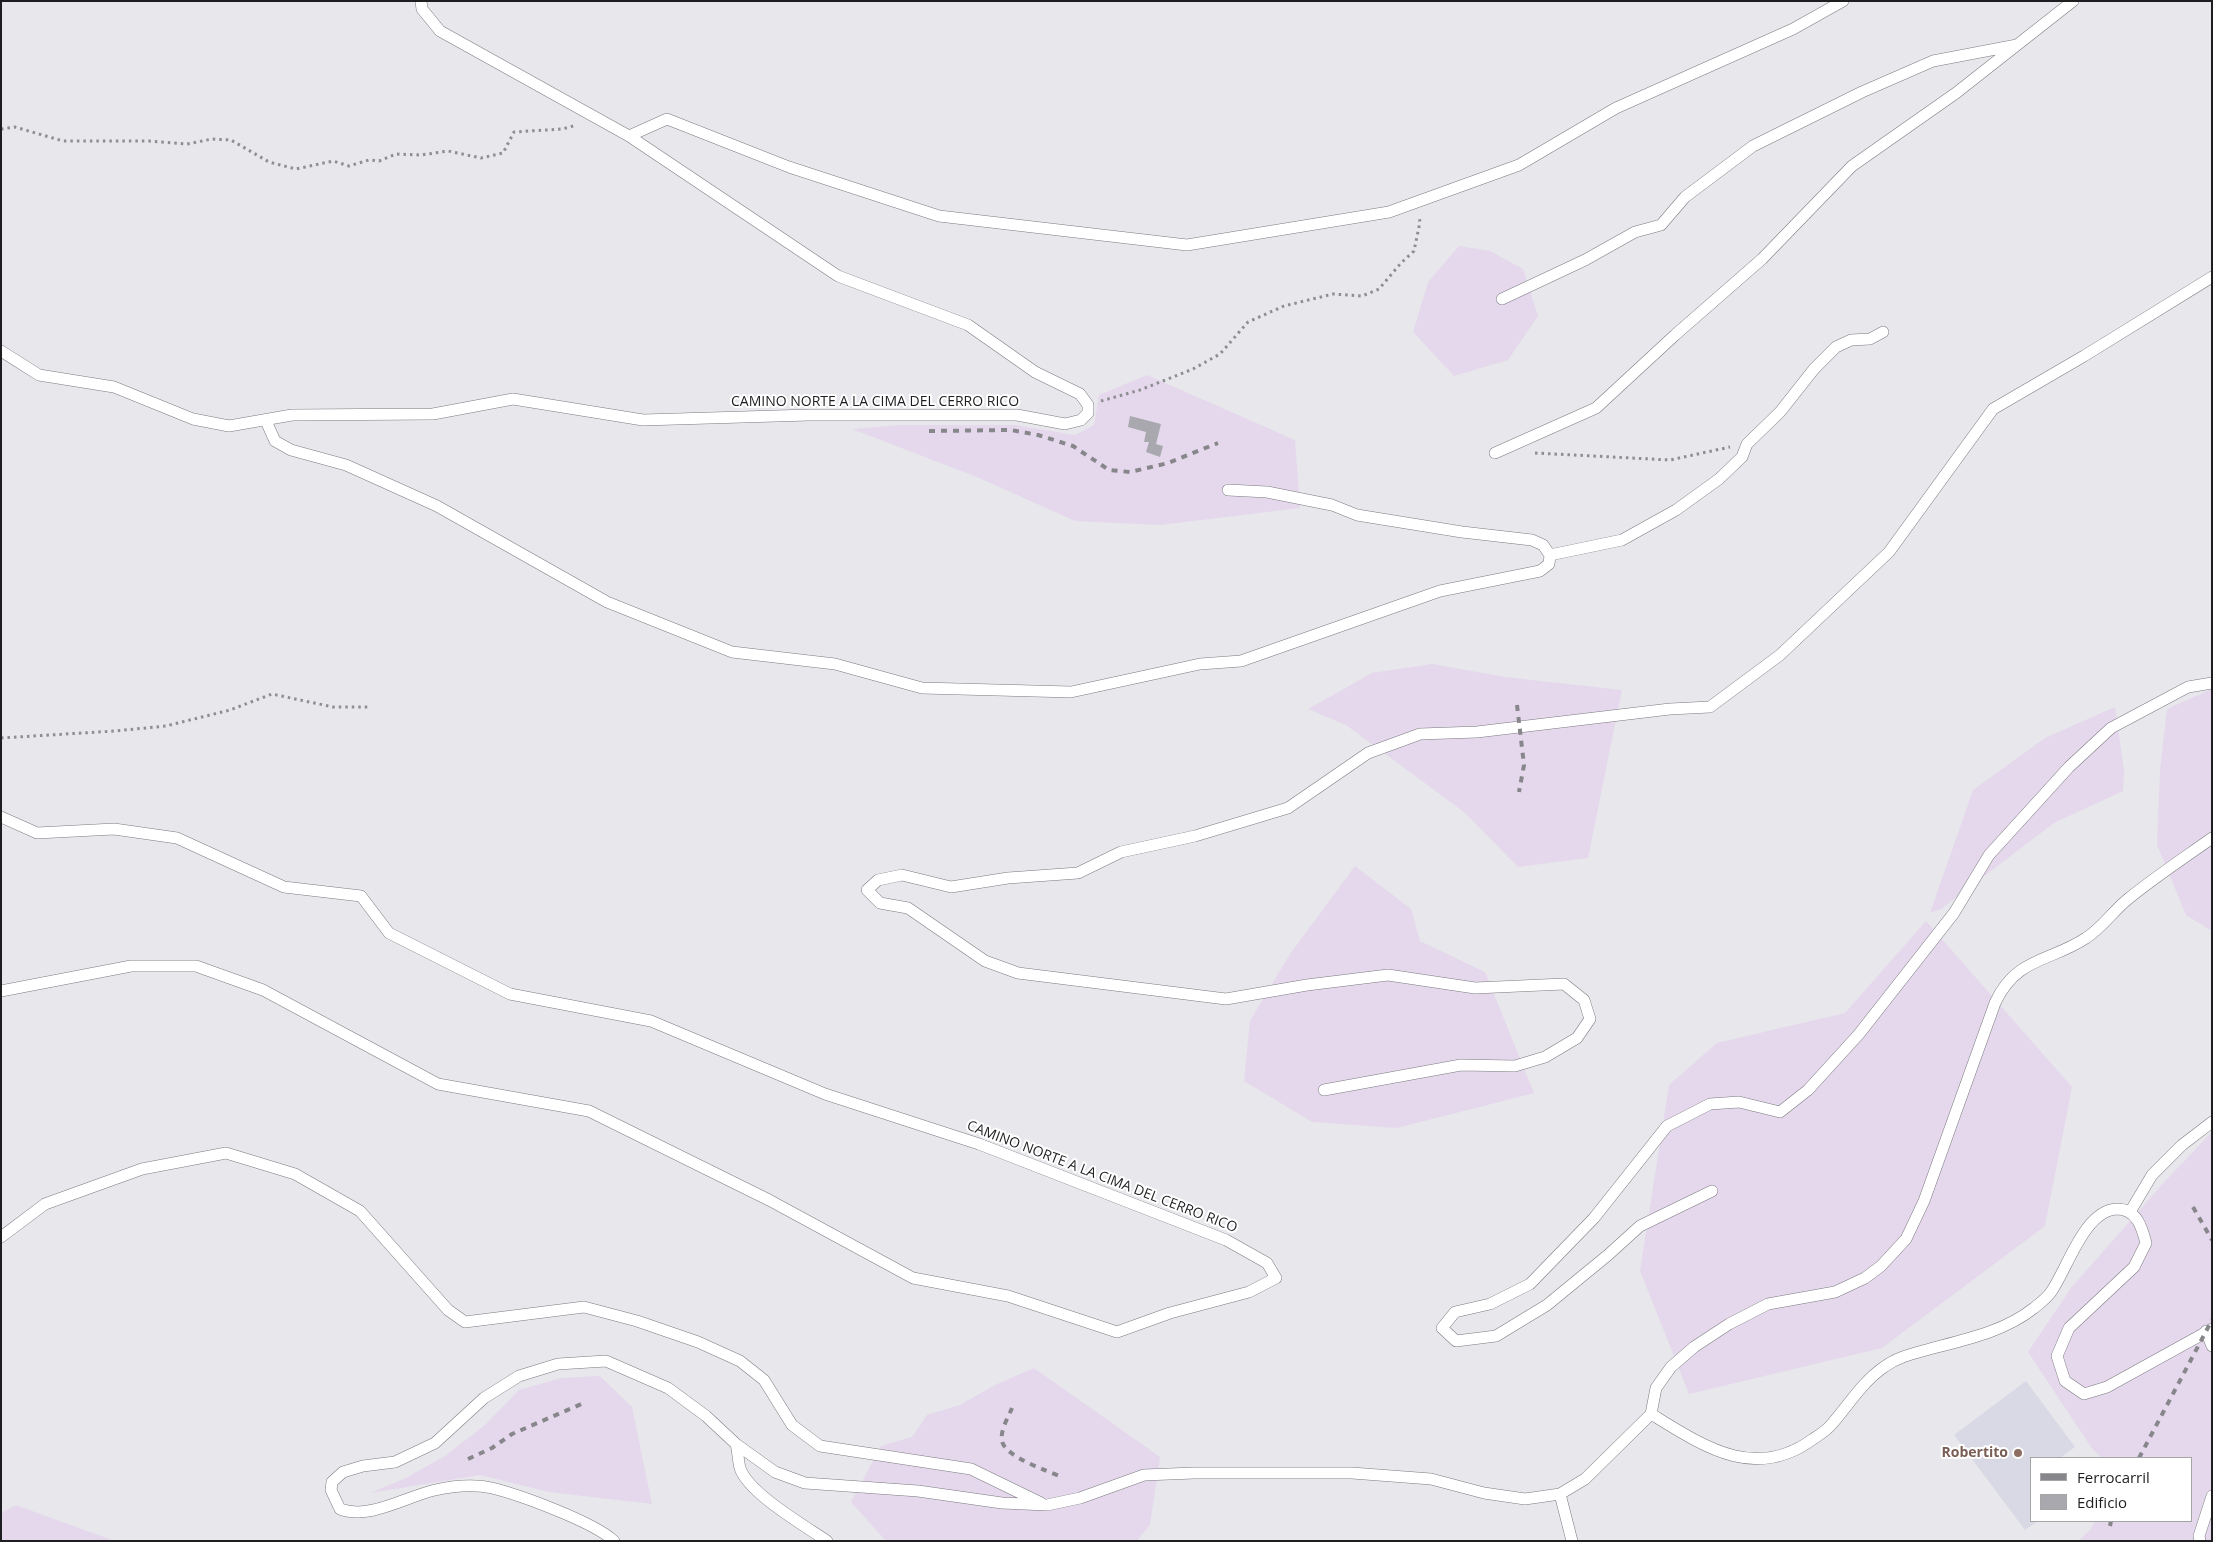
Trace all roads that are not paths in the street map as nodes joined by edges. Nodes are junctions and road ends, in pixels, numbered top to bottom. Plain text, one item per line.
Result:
1 (421, 1) edge
2 (1844, 1) edge
3 (2073, 1) edge
4 (2021, 44) junction
5 (629, 136) junction
6 (2212, 277) edge
7 (1502, 299) dead end
8 (1883, 332) dead end
9 (1, 351) edge
10 (266, 421) junction
11 (1495, 453) dead end
12 (1228, 490) dead end
13 (1550, 555) junction
14 (2212, 683) edge
15 (1, 817) edge
16 (2212, 838) edge
17 (1, 991) edge
18 (1324, 1090) dead end
19 (2212, 1122) edge
20 (1712, 1191) dead end
21 (2130, 1212) junction
22 (1, 1237) edge
23 (2209, 1330) edge
24 (2212, 1346) edge
25 (1651, 1414) junction
26 (736, 1444) junction
27 (1560, 1494) junction
28 (2212, 1496) edge
29 (1047, 1505) junction
30 (614, 1541) edge
31 (827, 1541) edge
32 (1572, 1541) edge
33 (2200, 1541) edge

1 - 5 lane
2 - 5 lane
3 - 4 lane
4 - 7 lane
4 - 11 lane
5 - 10 lane, CAMINO NORTE A LA CIMA DEL CERRO RICO
6 - 18 lane
8 - 13 lane
9 - 10 lane, CAMINO NORTE A LA CIMA DEL CERRO RICO
10 - 13 lane
12 - 13 lane
14 - 20 lane
15 - 17 lane, CAMINO NORTE A LA CIMA DEL CERRO RICO
16 - 25 lane
19 - 21 lane
21 - 23 lane
21 - 25 lane
22 - 29 lane
23 - 24 lane
25 - 27 lane
26 - 29 lane
26 - 30 lane
26 - 31 lane
27 - 29 lane
27 - 32 lane
28 - 33 lane

